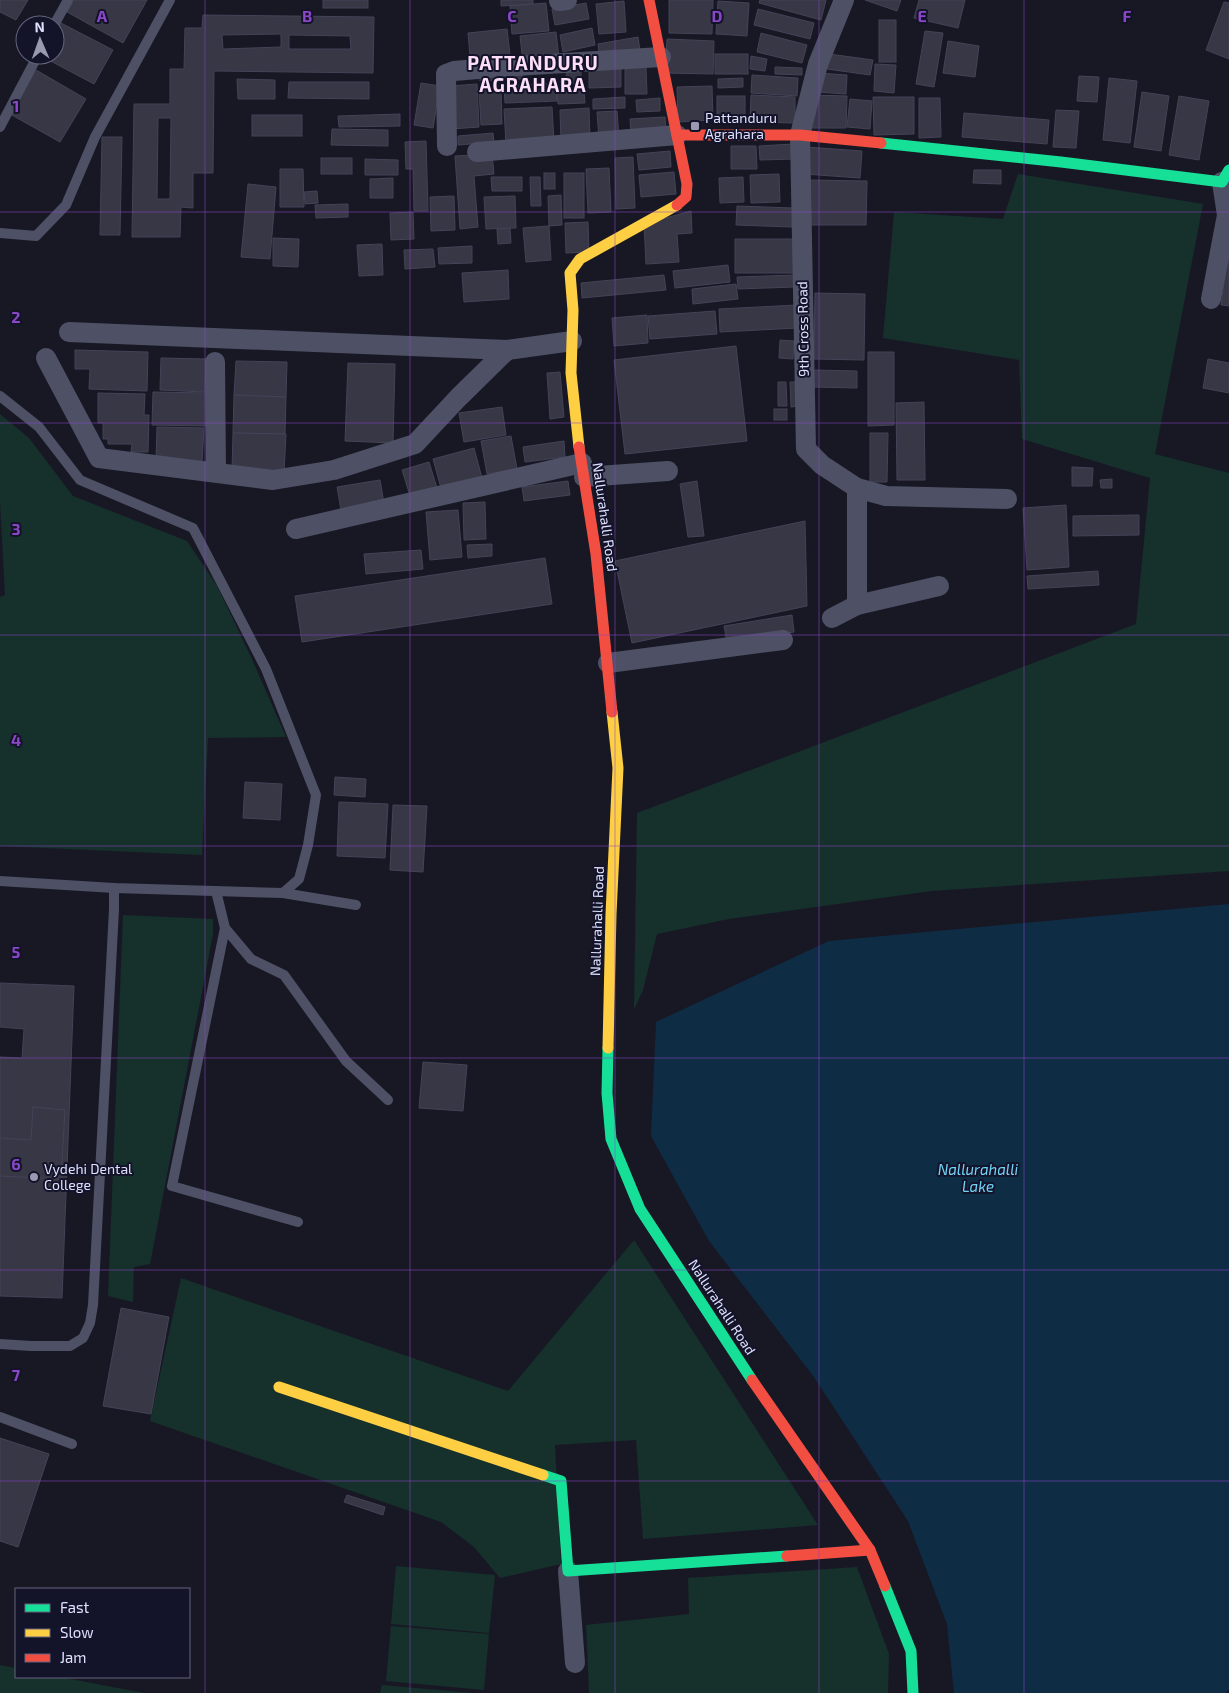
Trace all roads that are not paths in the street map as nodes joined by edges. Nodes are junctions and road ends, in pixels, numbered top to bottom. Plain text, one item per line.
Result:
1 (68, 0) edge
2 (170, 0) edge
3 (649, 0) edge
4 (844, 0) edge
5 (60, 15) edge
6 (661, 57) junction
7 (33, 65) edge
8 (0, 127) edge
9 (677, 135) junction
10 (800, 135) junction
11 (446, 146) dead end
12 (477, 152) dead end
13 (1226, 176) edge
14 (0, 233) edge
15 (1211, 298) dead end
16 (69, 332) dead end
17 (572, 341) junction
18 (507, 350) junction
19 (46, 358) dead end
20 (215, 362) dead end
21 (0, 396) edge
22 (583, 470) junction
23 (668, 471) dead end
24 (216, 472) junction
25 (857, 488) junction
26 (1007, 499) dead end
27 (296, 529) dead end
28 (939, 586) dead end
29 (857, 605) junction
30 (832, 618) dead end
31 (783, 640) dead end
32 (608, 663) junction
33 (0, 882) edge
34 (114, 888) junction
35 (216, 891) junction
36 (283, 893) junction
37 (356, 905) dead end
38 (225, 928) junction
39 (388, 1100) dead end
40 (298, 1222) dead end
41 (0, 1344) edge
42 (279, 1387) dead end
43 (0, 1418) edge
44 (72, 1444) dead end
45 (870, 1550) junction
46 (568, 1572) junction
47 (575, 1663) dead end
48 (913, 1693) edge

1 - 5 lane
2 - 14 lane
3 - 6 street
4 - 10 street, 9th Cross Road
6 - 9 street
6 - 11 street
7 - 8 lane
9 - 10 street
9 - 12 street
9 - 17 street, Nallurahalli Road
10 - 13 street
10 - 25 street, 9th Cross Road
13 - 15 street
16 - 18 street
17 - 18 street
17 - 22 street, Nallurahalli Road
18 - 24 street
19 - 24 street
20 - 24 street
21 - 36 lane
22 - 23 street
22 - 27 street
22 - 32 street, Nallurahalli Road
25 - 26 street, 9th Cross Road
25 - 29 street
28 - 29 street
29 - 30 street
31 - 32 street
32 - 45 street, Nallurahalli Road
33 - 34 lane
34 - 35 lane
34 - 41 lane
35 - 36 lane
35 - 38 lane
36 - 37 lane
38 - 39 lane
38 - 40 lane
42 - 46 street
43 - 44 lane
45 - 46 street
45 - 48 street, Nallurahalli Road
46 - 47 street

